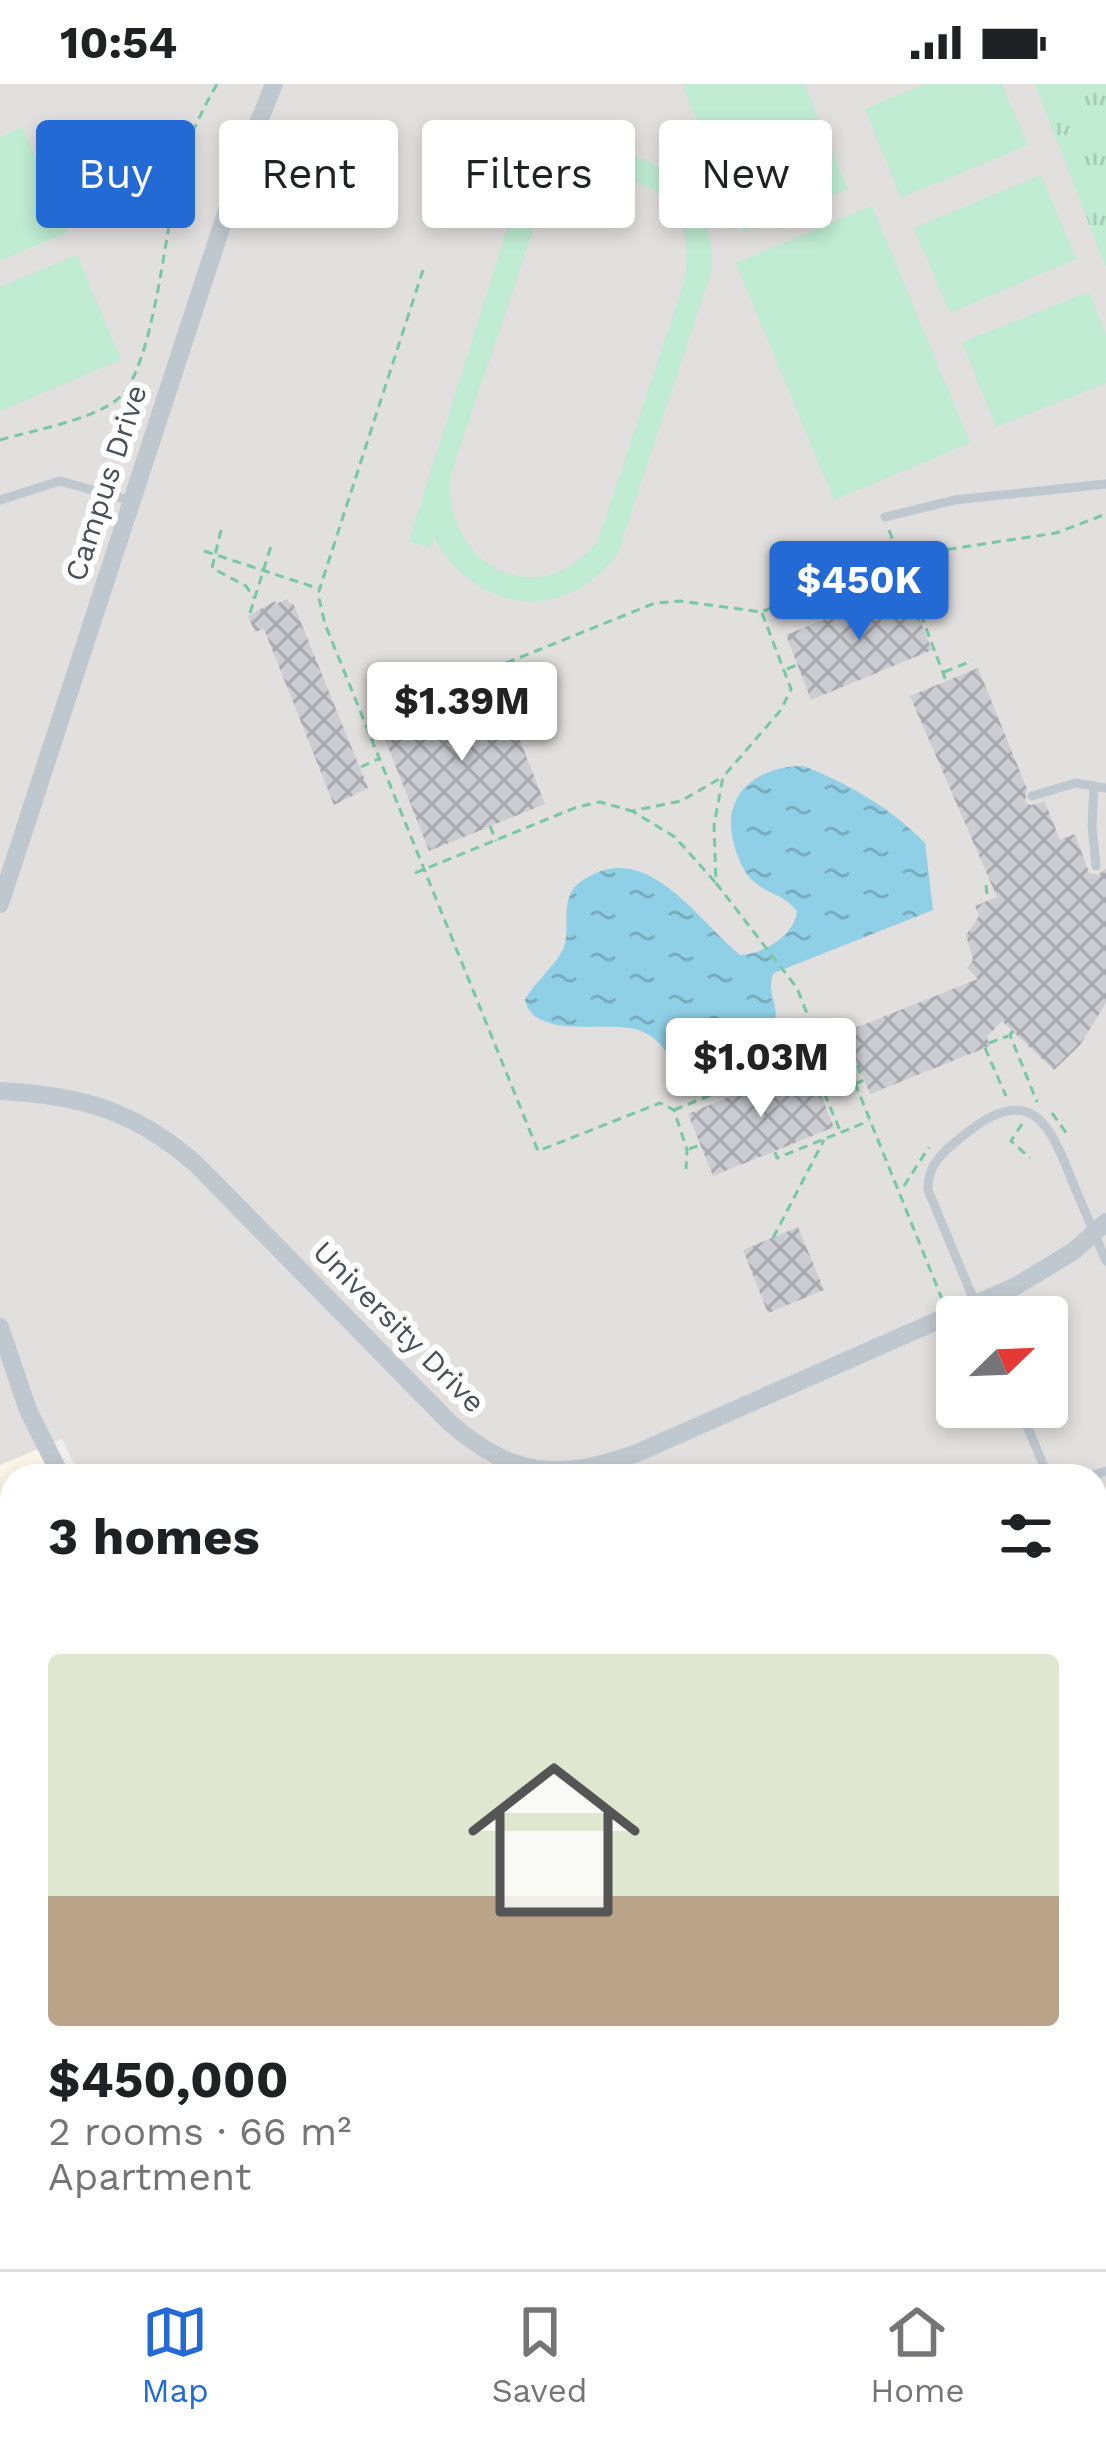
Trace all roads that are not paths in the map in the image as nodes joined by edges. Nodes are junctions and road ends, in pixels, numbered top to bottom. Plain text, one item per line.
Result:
1 (274, 84) edge
2 (1106, 484) edge
3 (0, 500) edge
4 (131, 501) junction
5 (885, 517) road end
6 (1100, 787) edge
7 (1032, 796) dead end
8 (1096, 866) dead end
9 (0, 904) edge
10 (0, 1091) edge
11 (1100, 1228) edge
12 (1106, 1262) edge
13 (973, 1296) edge
14 (1003, 1296) edge
15 (936, 1322) edge
16 (0, 1327) edge
17 (1028, 1428) edge
18 (56, 1464) edge
19 (514, 1464) edge
20 (597, 1464) edge
21 (1043, 1464) edge

1 - 4 street, Campus Drive
2 - 5 lane
3 - 4 lane
4 - 9 street, Campus Drive
6 - 7 lane
6 - 8 lane
10 - 19 street, University Drive
11 - 12 lane
11 - 13 lane
11 - 14 street, University Drive
15 - 20 street, University Drive
16 - 18 street
17 - 21 lane

